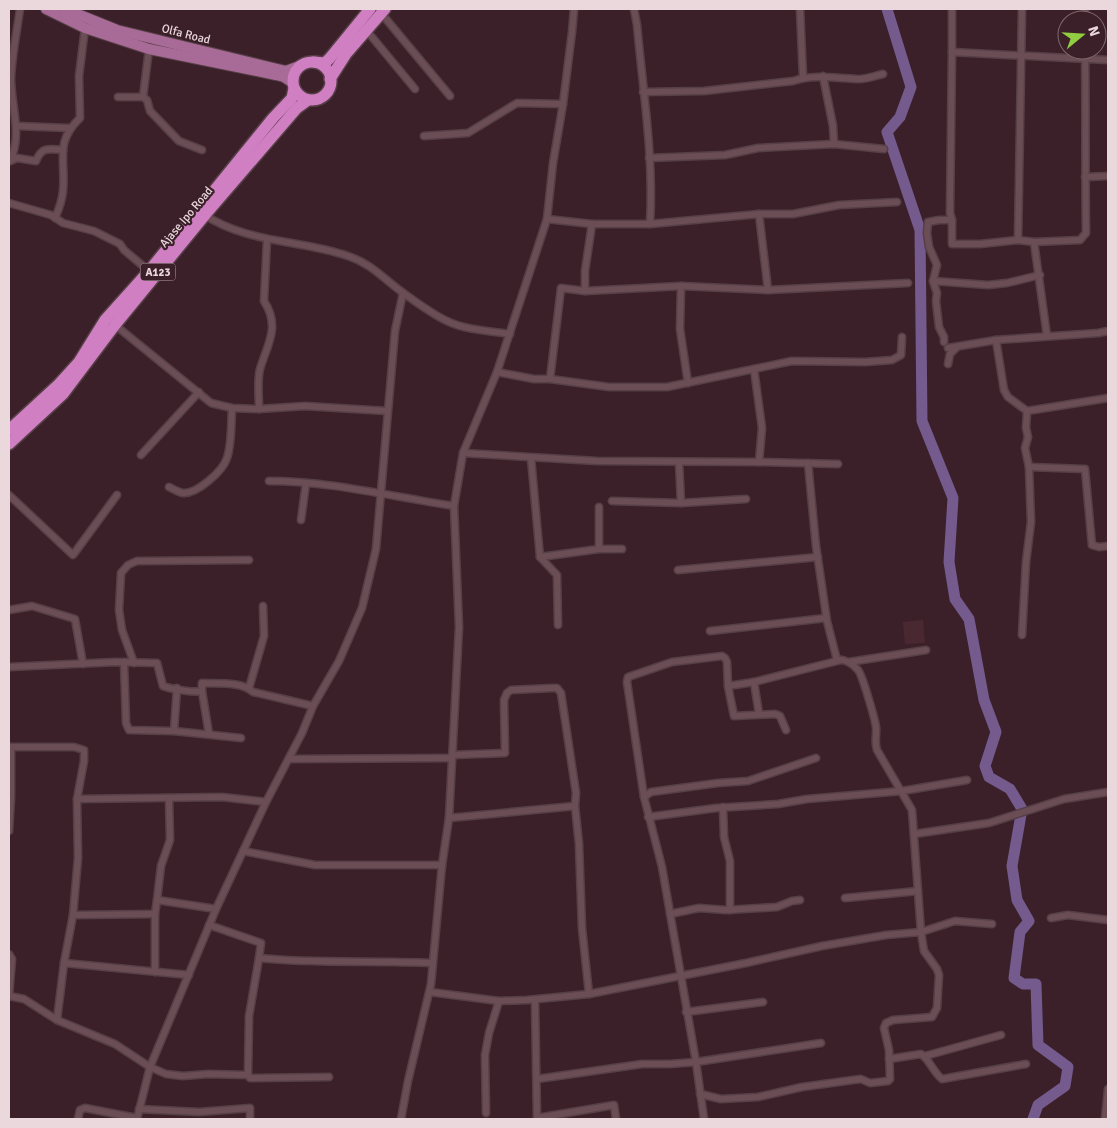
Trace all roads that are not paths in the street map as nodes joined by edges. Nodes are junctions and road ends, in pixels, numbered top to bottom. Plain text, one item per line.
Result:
1 (20, 9) edge
2 (46, 9) edge
3 (66, 9) edge
4 (574, 9) edge
5 (634, 9) edge
6 (800, 9) edge
7 (952, 9) edge
8 (1022, 9) edge
9 (378, 10) edge
10 (84, 28) junction
11 (367, 31) junction
12 (150, 49) junction
13 (952, 52) junction
14 (1021, 56) junction
15 (1057, 58) edge
16 (1085, 60) edge
17 (307, 64) junction
18 (883, 74) dead end
19 (823, 76) junction
20 (803, 77) junction
21 (330, 79) junction
22 (294, 86) junction
23 (415, 89) dead end
24 (643, 92) junction
25 (450, 96) dead end
26 (118, 97) dead end
27 (143, 97) junction
28 (308, 100) junction
29 (563, 104) junction
30 (17, 126) junction
31 (69, 128) junction
32 (424, 136) dead end
33 (834, 144) junction
34 (884, 149) dead end
35 (63, 150) junction
36 (202, 150) dead end
37 (649, 158) junction
38 (9, 161) edge
39 (1108, 176) edge
40 (1085, 177) junction
41 (897, 202) dead end
42 (9, 203) edge
43 (202, 213) junction
44 (759, 214) junction
45 (55, 218) junction
46 (547, 219) junction
47 (952, 220) junction
48 (592, 224) junction
49 (650, 224) junction
50 (267, 240) junction
51 (1018, 240) junction
52 (1034, 242) junction
53 (148, 271) junction
54 (1040, 276) junction
55 (933, 281) junction
56 (908, 283) dead end
57 (681, 286) junction
58 (768, 290) junction
59 (585, 291) junction
60 (403, 293) junction
61 (115, 325) junction
62 (1108, 331) edge
63 (510, 334) junction
64 (1047, 336) junction
65 (902, 338) dead end
66 (996, 340) junction
67 (944, 342) dead end
68 (957, 347) junction
69 (948, 348) dead end
70 (948, 364) dead end
71 (754, 369) junction
72 (497, 372) junction
73 (550, 379) junction
74 (688, 383) junction
75 (199, 392) junction
76 (1108, 398) edge
77 (232, 408) junction
78 (258, 409) junction
79 (387, 411) junction
80 (1027, 411) junction
81 (9, 430) edge
82 (9, 444) edge
83 (463, 453) junction
84 (141, 455) dead end
85 (531, 458) junction
86 (679, 462) junction
87 (760, 462) junction
88 (808, 463) junction
89 (838, 464) dead end
90 (1029, 467) junction
91 (269, 481) dead end
92 (306, 483) junction
93 (168, 487) dead end
94 (381, 493) junction
95 (9, 495) edge
96 (117, 495) dead end
97 (746, 498) dead end
98 (612, 502) dead end
99 (681, 503) junction
100 (454, 506) junction
101 (599, 507) dead end
102 (300, 520) dead end
103 (1108, 546) edge
104 (599, 549) junction
105 (622, 550) dead end
106 (540, 557) junction
107 (818, 557) junction
108 (249, 560) dead end
109 (678, 570) dead end
110 (263, 606) dead end
111 (9, 610) edge
112 (826, 618) junction
113 (558, 625) dead end
114 (710, 631) dead end
115 (1022, 635) dead end
116 (926, 650) dead end
117 (841, 660) junction
118 (124, 662) junction
119 (849, 662) junction
120 (134, 663) junction
121 (83, 664) junction
122 (9, 667) edge
123 (754, 682) junction
124 (728, 686) junction
125 (177, 688) junction
126 (248, 688) junction
127 (202, 691) junction
128 (313, 706) junction
129 (759, 714) junction
130 (786, 730) dead end
131 (174, 731) junction
132 (209, 734) junction
133 (241, 738) dead end
134 (10, 747) edge
135 (452, 756) junction
136 (816, 758) dead end
137 (289, 759) junction
138 (967, 780) dead end
139 (902, 791) junction
140 (1108, 792) edge
141 (169, 798) junction
142 (644, 798) junction
143 (77, 799) junction
144 (266, 802) junction
145 (575, 806) junction
146 (723, 807) junction
147 (449, 818) junction
148 (648, 818) junction
149 (9, 831) edge
150 (914, 834) junction
151 (243, 851) junction
152 (442, 865) junction
153 (918, 891) junction
154 (845, 898) dead end
155 (157, 900) junction
156 (800, 900) dead end
157 (216, 909) junction
158 (730, 910) junction
159 (155, 914) junction
160 (670, 914) junction
161 (73, 915) junction
162 (1051, 918) dead end
163 (1108, 920) edge
164 (209, 924) junction
165 (992, 924) dead end
166 (921, 932) junction
167 (9, 954) edge
168 (259, 958) junction
169 (64, 963) junction
170 (432, 963) junction
171 (155, 972) junction
172 (189, 975) junction
173 (680, 977) junction
174 (430, 992) junction
175 (589, 994) junction
176 (9, 996) edge
177 (535, 1000) junction
178 (499, 1001) junction
179 (763, 1002) dead end
180 (686, 1012) junction
181 (57, 1020) junction
182 (1000, 1035) dead end
183 (821, 1043) dead end
184 (925, 1056) junction
185 (889, 1059) junction
186 (696, 1062) junction
187 (1026, 1064) dead end
188 (150, 1067) junction
189 (248, 1075) junction
190 (329, 1077) dead end
191 (537, 1079) junction
192 (1108, 1088) edge
193 (700, 1094) junction
194 (1108, 1106) edge
195 (139, 1109) junction
196 (486, 1113) dead end
197 (78, 1119) edge
198 (137, 1119) edge
199 (250, 1119) edge
200 (401, 1119) edge
201 (616, 1119) edge
202 (704, 1119) edge
203 (1105, 1119) edge

1 - 30 street
2 - 10 main road
3 - 17 main road, Olfa Road
4 - 29 street
5 - 24 street
6 - 20 street
7 - 13 street
8 - 14 street
9 - 11 highway, A123
9 - 17 highway
9 - 25 street
10 - 12 main road
10 - 31 street
11 - 21 highway, A123
11 - 23 street
12 - 22 main road
12 - 27 street
13 - 14 street
13 - 47 street
14 - 15 street
14 - 51 street
16 - 40 street
17 - 21 highway
17 - 22 highway, A123
18 - 19 street
19 - 20 street
19 - 33 street
20 - 24 street
21 - 28 highway, A123
22 - 28 highway
22 - 43 highway, Ajase Ipo Road / A123
24 - 37 street
26 - 27 street
27 - 36 street
28 - 43 highway, Ajase Ipo Road / A123
29 - 32 street
29 - 46 street
30 - 31 street
30 - 38 street
31 - 35 street
33 - 34 street
33 - 37 street
35 - 38 street
35 - 45 street
37 - 49 street
39 - 40 street
40 - 52 street
41 - 44 street
42 - 45 street
43 - 50 street
43 - 53 highway, Ajase Ipo Road / A123
43 - 61 highway, Ajase Ipo Road / A123
44 - 49 street
44 - 58 street
45 - 53 street
46 - 48 street
46 - 63 street
47 - 51 street
47 - 55 street
48 - 49 street
48 - 59 street
50 - 60 street
50 - 78 street
51 - 52 street
52 - 54 street
53 - 81 highway, Ajase Ipo Road / A123
54 - 55 street
54 - 64 street
55 - 67 street
56 - 58 street
57 - 58 street
57 - 59 street
57 - 74 street
59 - 73 street
60 - 63 street
60 - 79 street
61 - 75 street
61 - 82 highway, Ajase Ipo Road / A123
62 - 64 street
63 - 72 street
64 - 66 street
65 - 71 street
66 - 68 street
66 - 80 street
68 - 69 street
68 - 70 street
71 - 74 street
71 - 87 street
72 - 73 street
72 - 83 street
73 - 74 street
75 - 77 street
75 - 84 street
76 - 80 street
77 - 78 street
77 - 93 street
78 - 79 street
79 - 94 street
80 - 90 street
83 - 85 street
83 - 100 street
85 - 86 street
85 - 106 street
86 - 87 street
86 - 99 street
87 - 88 street
88 - 89 street
88 - 107 street
90 - 103 street
90 - 115 street
91 - 92 street
92 - 94 street
92 - 102 street
94 - 100 street
94 - 128 street
95 - 96 street
97 - 99 street
98 - 99 street
100 - 135 street
101 - 104 street
104 - 105 street
104 - 106 street
106 - 113 street
107 - 109 street
107 - 112 street
108 - 120 street
110 - 126 street
111 - 121 street
112 - 114 street
112 - 117 street
116 - 119 street
117 - 119 street
117 - 123 street
118 - 120 street
118 - 121 street
118 - 131 street
119 - 139 street
120 - 125 street
121 - 122 street
123 - 124 street
123 - 129 street
124 - 129 street
124 - 142 street
125 - 127 street
125 - 131 street
126 - 127 street
126 - 128 street
127 - 132 street
128 - 137 street
129 - 130 street
131 - 132 street
132 - 133 street
134 - 143 street
134 - 149 street
135 - 137 street
135 - 145 street
135 - 147 street
136 - 142 street
137 - 144 street
138 - 139 street
139 - 146 street
139 - 150 street
140 - 150 street
141 - 143 street
141 - 144 street
141 - 155 street
142 - 148 street
143 - 161 street
144 - 151 street
145 - 147 street
145 - 175 street
146 - 148 street
146 - 158 street
147 - 152 street
148 - 160 street
150 - 153 street
151 - 152 street
151 - 157 street
152 - 170 street
153 - 154 street
153 - 166 street
155 - 157 street
155 - 159 street
156 - 158 street
157 - 164 street
158 - 160 street
159 - 161 street
159 - 171 street
160 - 173 street
161 - 169 street
162 - 163 street
164 - 168 street
164 - 172 street
165 - 166 street
166 - 173 street
166 - 185 street
167 - 176 street
168 - 170 street
168 - 189 street
169 - 171 street
169 - 181 street
170 - 174 street
171 - 172 street
172 - 188 street
173 - 175 street
173 - 180 street
174 - 178 street
174 - 200 street
175 - 177 street
176 - 181 street
177 - 178 street
177 - 191 street
178 - 196 street
179 - 180 street
180 - 186 street
181 - 188 street
182 - 184 street
183 - 186 street
184 - 185 street
184 - 187 street
185 - 193 street
186 - 191 street
186 - 193 street
188 - 189 street
188 - 195 street
189 - 190 street
191 - 201 street
192 - 194 street
193 - 202 street
194 - 203 street
195 - 198 street
195 - 199 street
197 - 198 street

